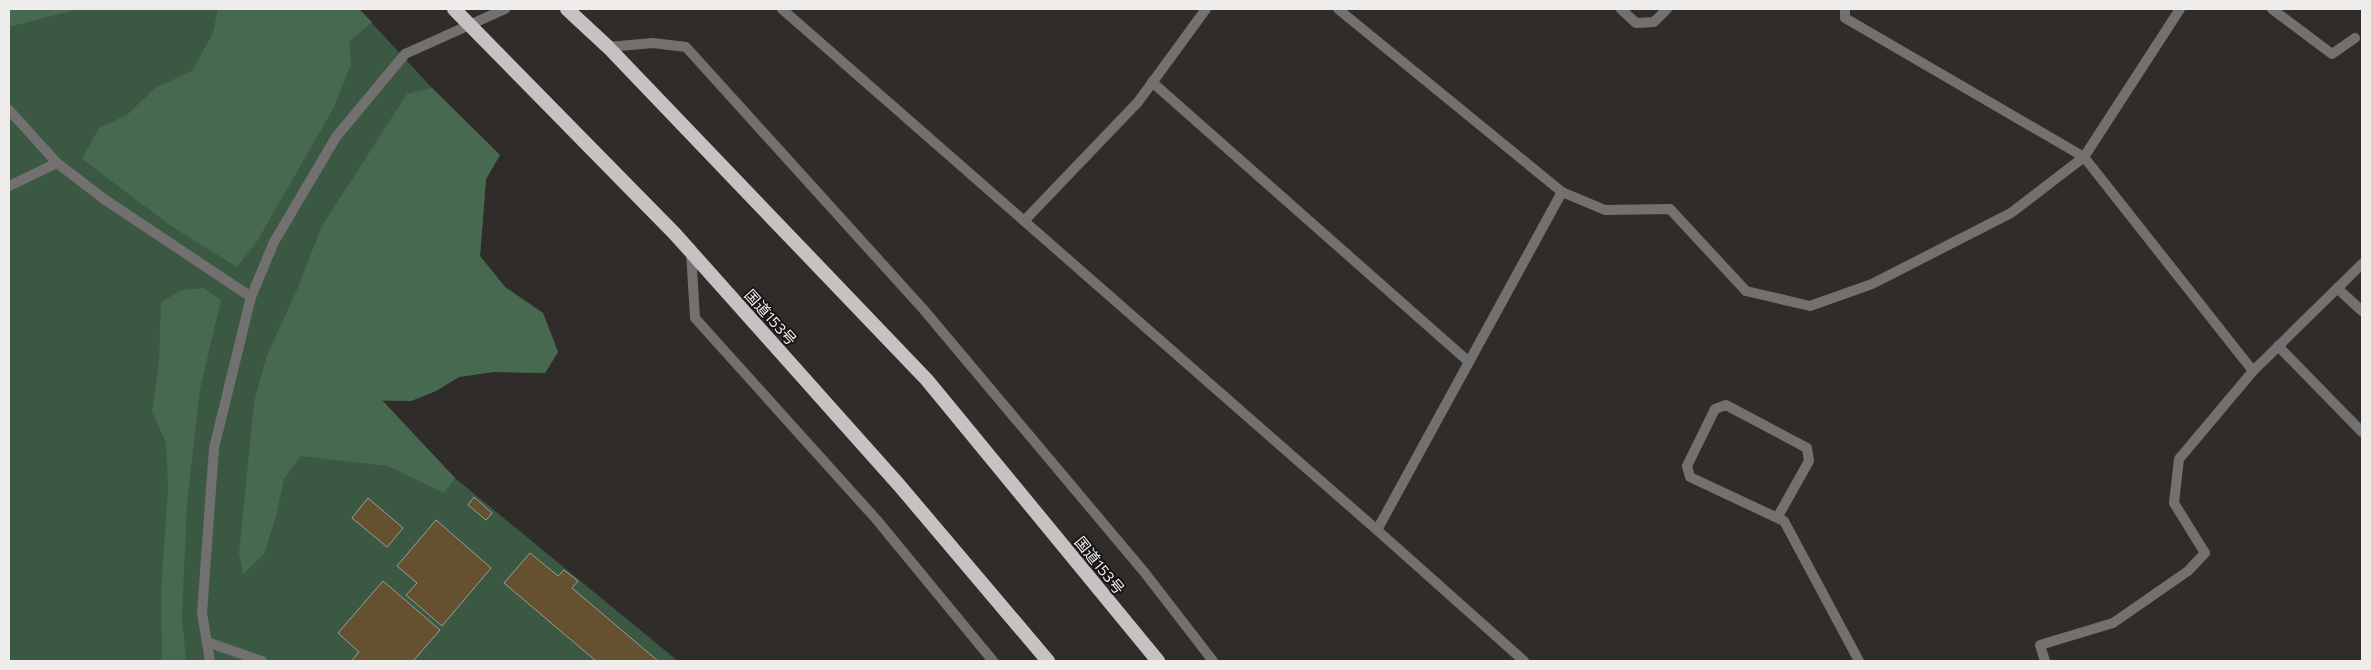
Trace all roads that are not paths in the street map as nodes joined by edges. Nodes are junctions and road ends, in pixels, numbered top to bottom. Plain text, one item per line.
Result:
1 (454, 9) edge
2 (505, 9) edge
3 (566, 9) edge
4 (782, 9) edge
5 (1206, 9) edge
6 (1338, 9) edge
7 (1620, 9) edge
8 (1667, 9) edge
9 (1845, 9) edge
10 (2180, 9) edge
11 (2272, 9) edge
12 (470, 26) junction
13 (2355, 38) dead end
14 (608, 47) junction
15 (1152, 82) junction
16 (9, 110) edge
17 (2084, 157) junction
18 (57, 163) junction
19 (9, 186) edge
20 (1562, 192) junction
21 (1024, 221) junction
22 (691, 252) junction
23 (2362, 264) edge
24 (2338, 288) junction
25 (251, 297) junction
26 (2362, 311) edge
27 (2278, 346) junction
28 (1469, 362) junction
29 (2253, 371) junction
30 (2362, 432) edge
31 (1778, 518) junction
32 (1377, 530) junction
33 (206, 642) junction
34 (210, 661) edge
35 (262, 661) edge
36 (993, 661) edge
37 (1048, 661) edge
38 (1158, 661) edge
39 (1213, 661) edge
40 (1524, 661) edge
41 (1859, 661) edge
42 (2045, 661) edge

1 - 12 highway, 国道153号
2 - 12 street
3 - 14 highway, 国道153号
4 - 21 street
5 - 15 street
6 - 20 street
7 - 8 street
9 - 17 street
10 - 17 street
11 - 13 street
12 - 22 highway, 国道153号
12 - 25 street
14 - 38 highway, 国道153号
14 - 39 street
15 - 21 street
15 - 28 street
16 - 18 street
17 - 20 street
17 - 29 street
18 - 19 street
18 - 25 street
20 - 28 street
21 - 32 street
22 - 36 street
22 - 37 highway, 国道153号
23 - 24 street
24 - 26 street
24 - 27 street
25 - 33 street
27 - 29 street
27 - 30 street
28 - 32 street
29 - 42 street
31 - 31 street
31 - 41 street
32 - 40 street
33 - 34 street
33 - 35 street

